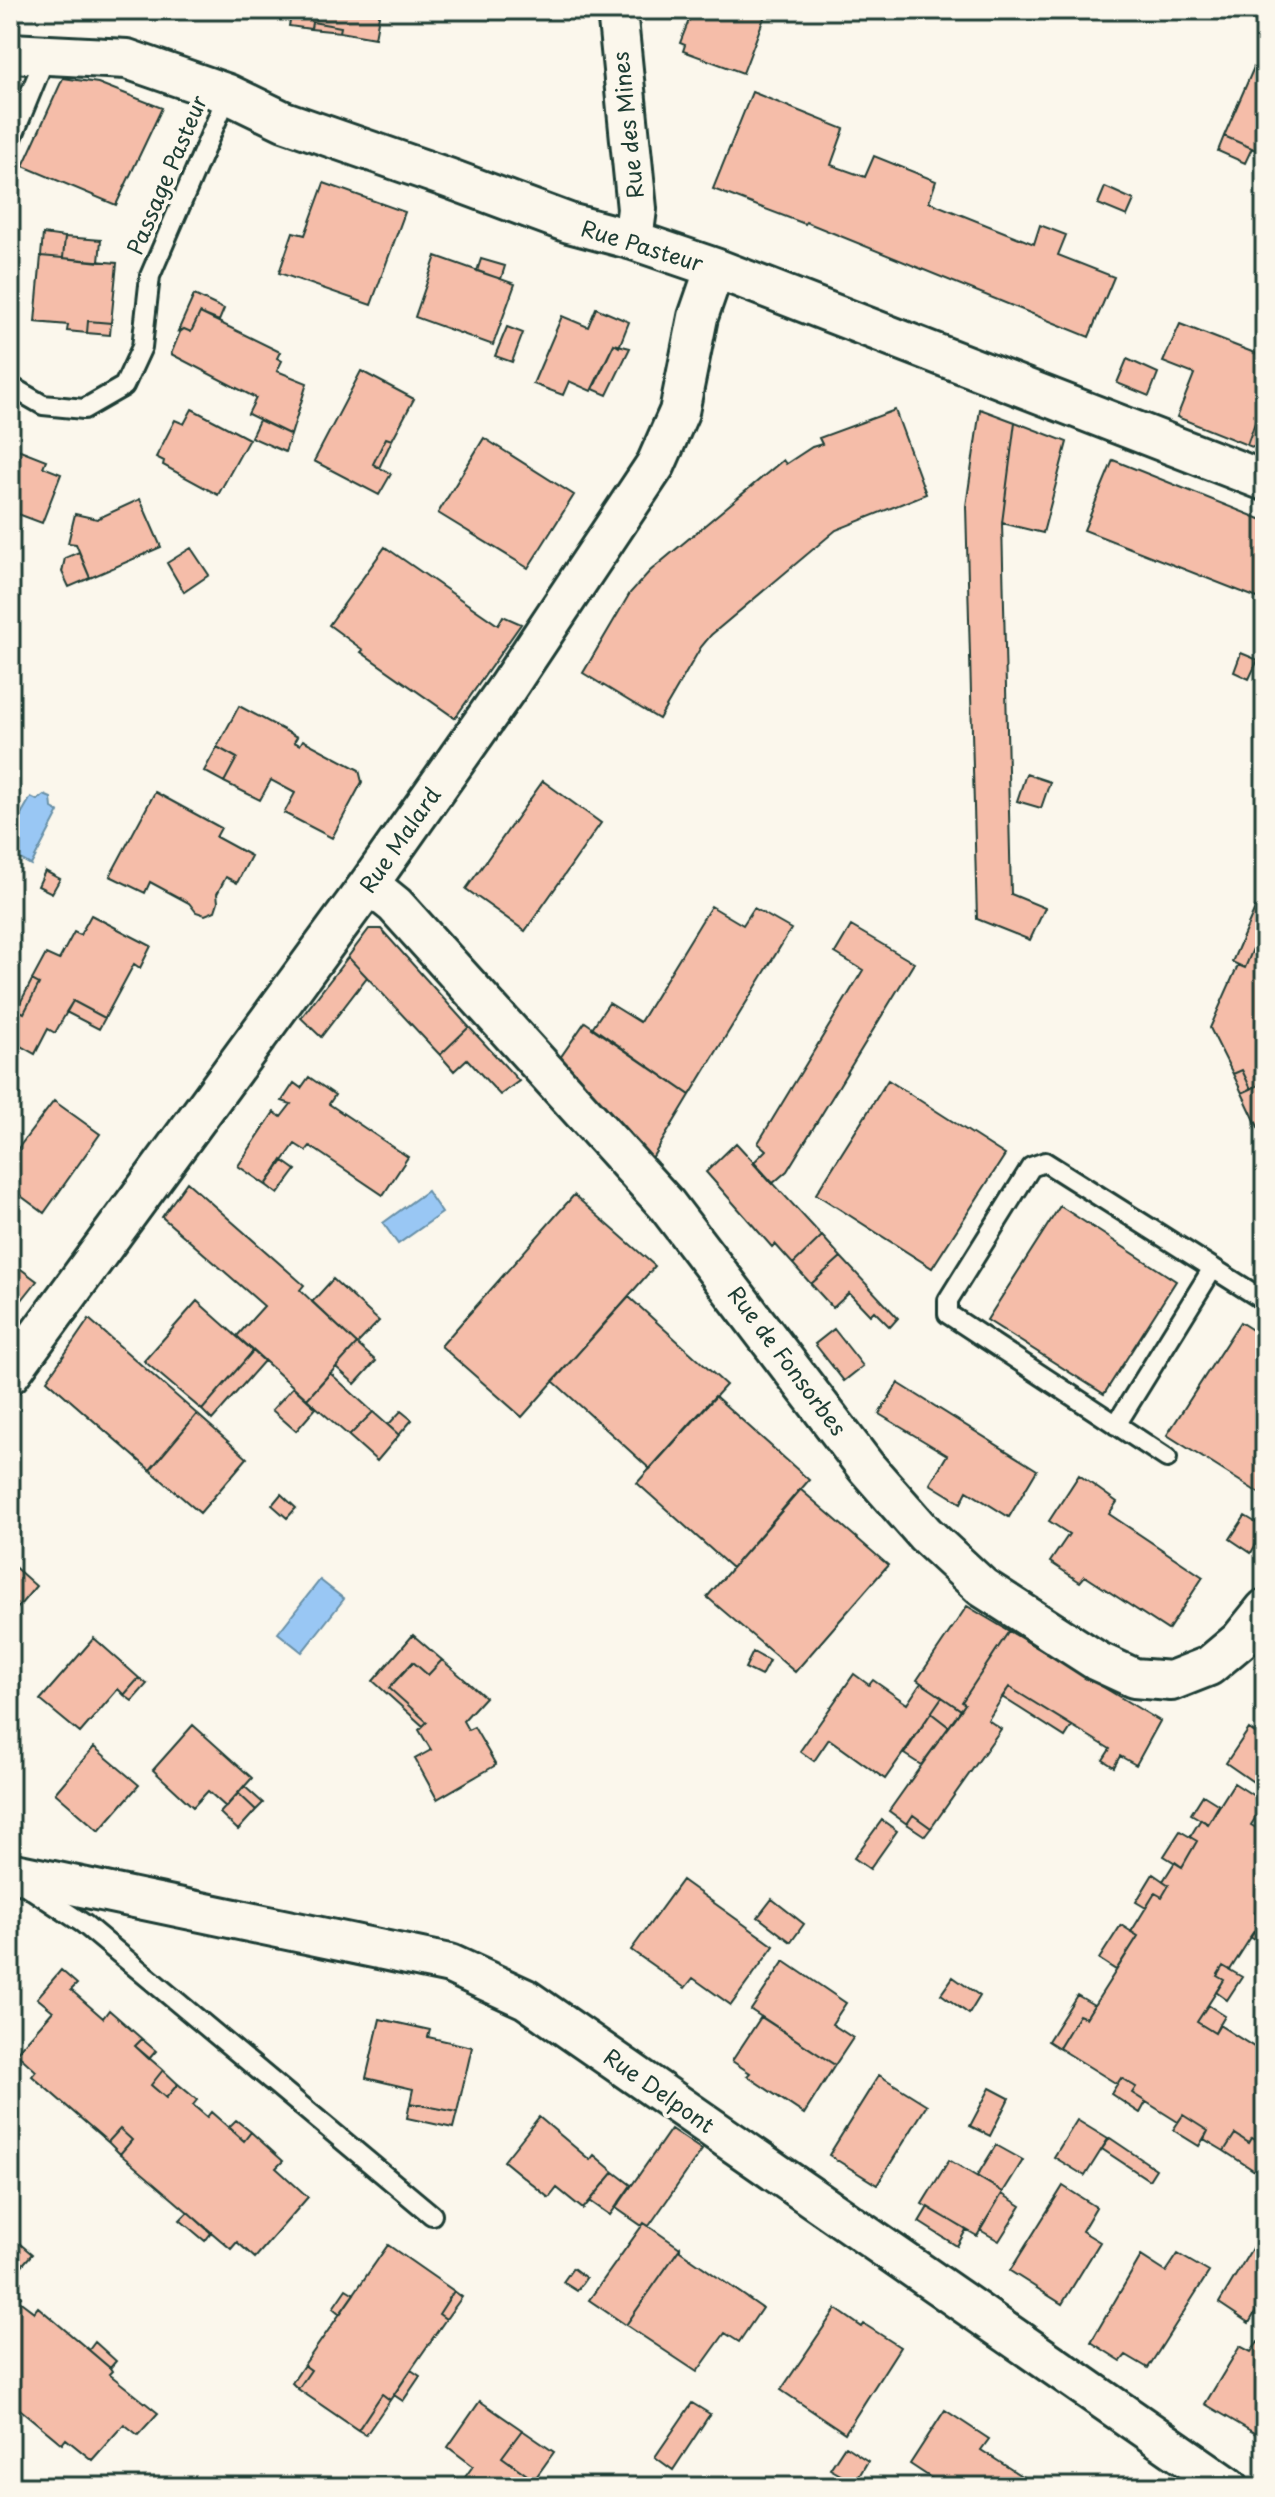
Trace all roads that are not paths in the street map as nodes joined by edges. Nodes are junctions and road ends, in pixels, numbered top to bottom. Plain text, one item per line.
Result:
1 (617, 10) edge
2 (28, 54) edge
3 (228, 94) junction
4 (10, 143) edge
5 (633, 240) junction
6 (715, 268) junction
7 (10, 386) edge
8 (1265, 481) edge
9 (369, 884) junction
10 (1213, 1268) junction
11 (1265, 1301) edge
12 (10, 1374) edge
13 (1116, 1425) junction
14 (1167, 1458) dead end
15 (1265, 1609) edge
16 (10, 1873) edge
17 (432, 2215) dead end
18 (1229, 2487) edge

1 - 5 street, Rue des Mines
2 - 3 street, Rue Pasteur
2 - 4 lane
3 - 5 street, Rue Pasteur
3 - 7 lane, Passage Pasteur
5 - 6 street, Rue Pasteur
6 - 8 street, Rue Pasteur
6 - 9 street, Rue Malard
9 - 12 street, Rue Malard
9 - 15 street, Rue de Fonsorbes
10 - 11 lane
10 - 13 lane
10 - 13 lane
13 - 14 lane
16 - 17 lane
16 - 18 street, Rue Delpont

